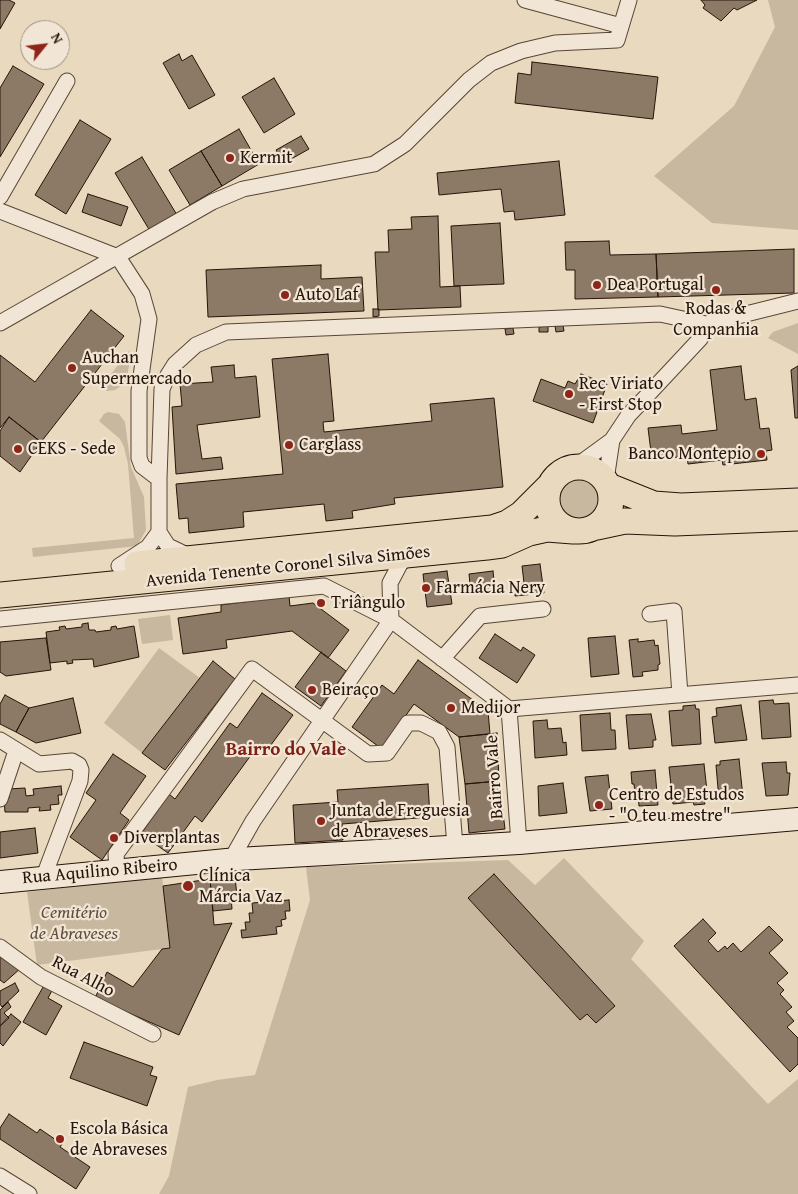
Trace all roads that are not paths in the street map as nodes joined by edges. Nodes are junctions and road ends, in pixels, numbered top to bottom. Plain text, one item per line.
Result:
1 (525, 0) edge
2 (629, 0) edge
3 (621, 26) junction
4 (67, 81) dead end
5 (0, 197) edge
6 (0, 211) edge
7 (118, 257) junction
8 (798, 301) edge
9 (0, 323) edge
10 (706, 324) junction
11 (612, 440) junction
12 (575, 467) junction
13 (159, 479) junction
14 (607, 483) junction
15 (550, 485) junction
16 (798, 501) edge
17 (798, 518) edge
18 (585, 529) junction
19 (159, 532) junction
20 (408, 555) junction
21 (193, 558) junction
22 (371, 558) junction
23 (119, 566) junction
24 (0, 578) edge
25 (390, 583) junction
26 (0, 595) edge
27 (543, 609) dead end
28 (650, 614) dead end
29 (0, 619) edge
30 (391, 620) junction
31 (442, 659) junction
32 (798, 685) edge
33 (680, 695) junction
34 (509, 709) junction
35 (323, 722) junction
36 (0, 740) edge
37 (16, 751) junction
38 (0, 799) edge
39 (798, 819) edge
40 (519, 843) junction
41 (455, 846) junction
42 (237, 859) junction
43 (117, 869) junction
44 (44, 876) junction
45 (0, 882) edge
46 (0, 947) edge
47 (153, 1034) dead end
48 (0, 1176) edge
49 (30, 1194) edge

1 - 3 street
2 - 3 street
3 - 7 street
4 - 5 street
6 - 7 street
7 - 9 street
7 - 13 street
8 - 10 street
10 - 11 street
10 - 13 street
11 - 12 street
11 - 14 street
12 - 14 main road
12 - 15 main road
13 - 19 street
14 - 16 main road
14 - 18 main road
15 - 18 main road
15 - 21 main road
17 - 18 main road, Avenida Tenente Coronel Silva Simões
18 - 20 main road, Avenida Tenente Coronel Silva Simões
19 - 21 street
19 - 23 street
20 - 22 main road, Avenida Tenente Coronel Silva Simões
20 - 25 street
21 - 23 main road
22 - 25 street
22 - 26 main road, Avenida Tenente Coronel Silva Simões
23 - 24 main road
25 - 30 street
27 - 31 street
28 - 33 street
29 - 30 street
30 - 31 street
30 - 35 street
31 - 34 street
32 - 33 street
33 - 34 street
34 - 40 street, Bairro Vale
35 - 41 street
35 - 42 street
35 - 43 street
36 - 37 street
37 - 38 street
37 - 44 street
39 - 40 street, Rua Aquilino Ribeiro
40 - 41 street, Rua Aquilino Ribeiro
41 - 42 street, Rua Aquilino Ribeiro
42 - 43 street, Rua Aquilino Ribeiro
43 - 44 street, Rua Aquilino Ribeiro
44 - 45 street, Rua Aquilino Ribeiro
46 - 47 street, Rua Alho
48 - 49 street

